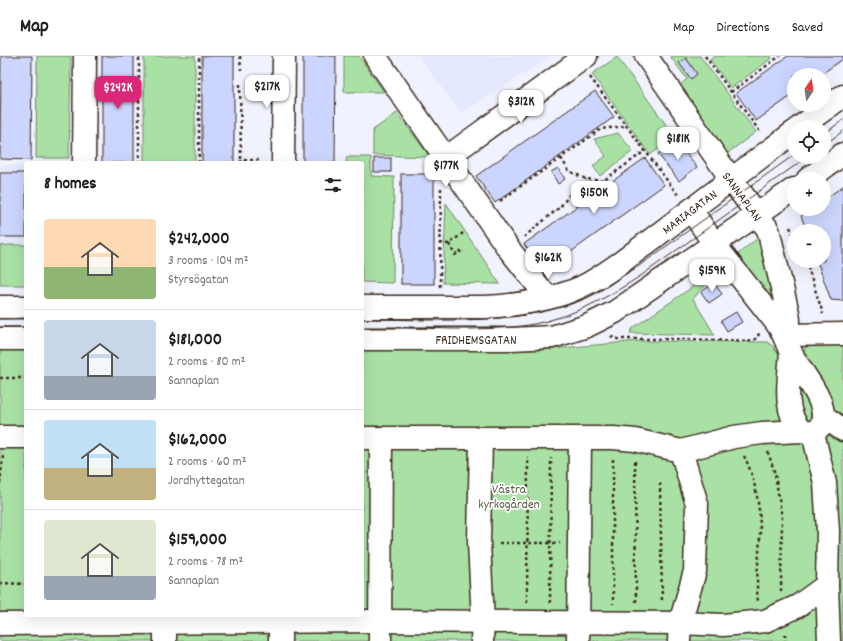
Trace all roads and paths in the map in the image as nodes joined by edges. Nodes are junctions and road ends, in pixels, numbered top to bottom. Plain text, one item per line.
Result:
1 (85, 56) edge
2 (139, 56) edge
3 (199, 56) edge
4 (240, 56) edge
5 (284, 56) edge
6 (375, 56) edge
7 (646, 56) edge
8 (706, 56) edge
9 (780, 56) edge
10 (586, 64) edge
11 (241, 70) dead end
12 (240, 84) dead end
13 (730, 92) junction
14 (843, 96) edge
15 (810, 120) edge
16 (626, 126) junction
17 (764, 137) dead end
18 (787, 137) edge
19 (645, 151) junction
20 (843, 154) edge
21 (446, 158) junction
22 (560, 158) junction
23 (261, 160) dead end
24 (84, 161) edge
25 (139, 161) edge
26 (199, 161) edge
27 (242, 161) edge
28 (283, 161) edge
29 (818, 172) edge
30 (586, 179) junction
31 (731, 179) junction
32 (441, 184) dead end
33 (787, 194) edge
34 (499, 202) dead end
35 (685, 203) junction
36 (758, 215) junction
37 (463, 233) dead end
38 (518, 241) dead end
39 (440, 243) junction
40 (449, 244) junction
41 (715, 245) junction
42 (462, 251) dead end
43 (808, 268) edge
44 (440, 289) dead end
45 (548, 298) junction
46 (0, 307) edge
47 (24, 307) edge
48 (364, 307) edge
49 (824, 317) dead end
50 (843, 334) edge
51 (778, 335) junction
52 (611, 336) dead end
53 (0, 339) edge
54 (24, 339) edge
55 (364, 339) edge
56 (0, 378) edge
57 (24, 378) edge
58 (812, 427) junction
59 (843, 430) edge
60 (762, 433) junction
61 (2, 437) edge
62 (24, 437) edge
63 (734, 437) junction
64 (371, 438) edge
65 (481, 438) junction
66 (528, 438) junction
67 (612, 438) junction
68 (551, 439) junction
69 (580, 439) junction
70 (635, 440) junction
71 (681, 450) junction
72 (0, 483) edge
73 (660, 483) dead end
74 (480, 543) junction
75 (528, 543) junction
76 (551, 543) junction
77 (578, 543) junction
78 (0, 583) edge
79 (24, 584) edge
80 (827, 585) junction
81 (781, 614) junction
82 (761, 621) junction
83 (528, 622) junction
84 (550, 622) junction
85 (613, 623) junction
86 (636, 623) junction
87 (0, 624) edge
88 (165, 626) edge
89 (280, 626) edge
90 (674, 629) edge
91 (380, 631) edge
92 (482, 631) edge
93 (578, 632) edge
94 (829, 641) edge

1 - 24 street
2 - 25 path
3 - 26 path
4 - 11 path
5 - 28 street
6 - 21 street
7 - 31 street, SANNAPLAN
8 - 13 path
9 - 13 path
10 - 16 path
10 - 21 street
12 - 27 path
13 - 17 path
14 - 15 street
16 - 19 path
16 - 22 path
18 - 31 street, MARIAGATAN
19 - 30 path
19 - 35 path
20 - 29 street
21 - 45 street
22 - 30 path
22 - 34 path
23 - 27 path
30 - 38 path
31 - 35 street, MARIAGATAN
31 - 36 street, SANNAPLAN
32 - 39 path
33 - 36 street
35 - 41 street
35 - 45 street, MARIAGATAN
36 - 41 street
36 - 51 street, SANNAPLAN
37 - 40 path
39 - 40 path
39 - 44 path
40 - 42 path
41 - 51 street
41 - 55 street, FRIDHEMSGATAN
43 - 49 path
45 - 48 street
46 - 47 street
50 - 51 street
51 - 52 path
51 - 58 street
51 - 58 street
53 - 54 street
56 - 57 path
58 - 59 street
58 - 60 street
58 - 80 street
60 - 63 street
60 - 81 path
61 - 62 street
61 - 72 path
63 - 71 street
63 - 82 path
64 - 65 street
64 - 91 street
65 - 66 street
65 - 74 street
66 - 68 street
66 - 75 path
67 - 69 street
67 - 70 street
67 - 85 path
68 - 69 street
68 - 76 path
69 - 77 street
70 - 71 street
70 - 86 path
71 - 90 street
73 - 90 path
74 - 75 path
74 - 92 street
75 - 76 path
75 - 83 path
76 - 77 path
76 - 84 path
77 - 93 street
78 - 79 path
80 - 81 street
80 - 94 street
81 - 82 street
82 - 90 street
83 - 84 street
83 - 92 street
84 - 93 street
85 - 86 street
85 - 93 street
86 - 90 street
87 - 88 street
88 - 89 street
89 - 91 street
91 - 92 street

